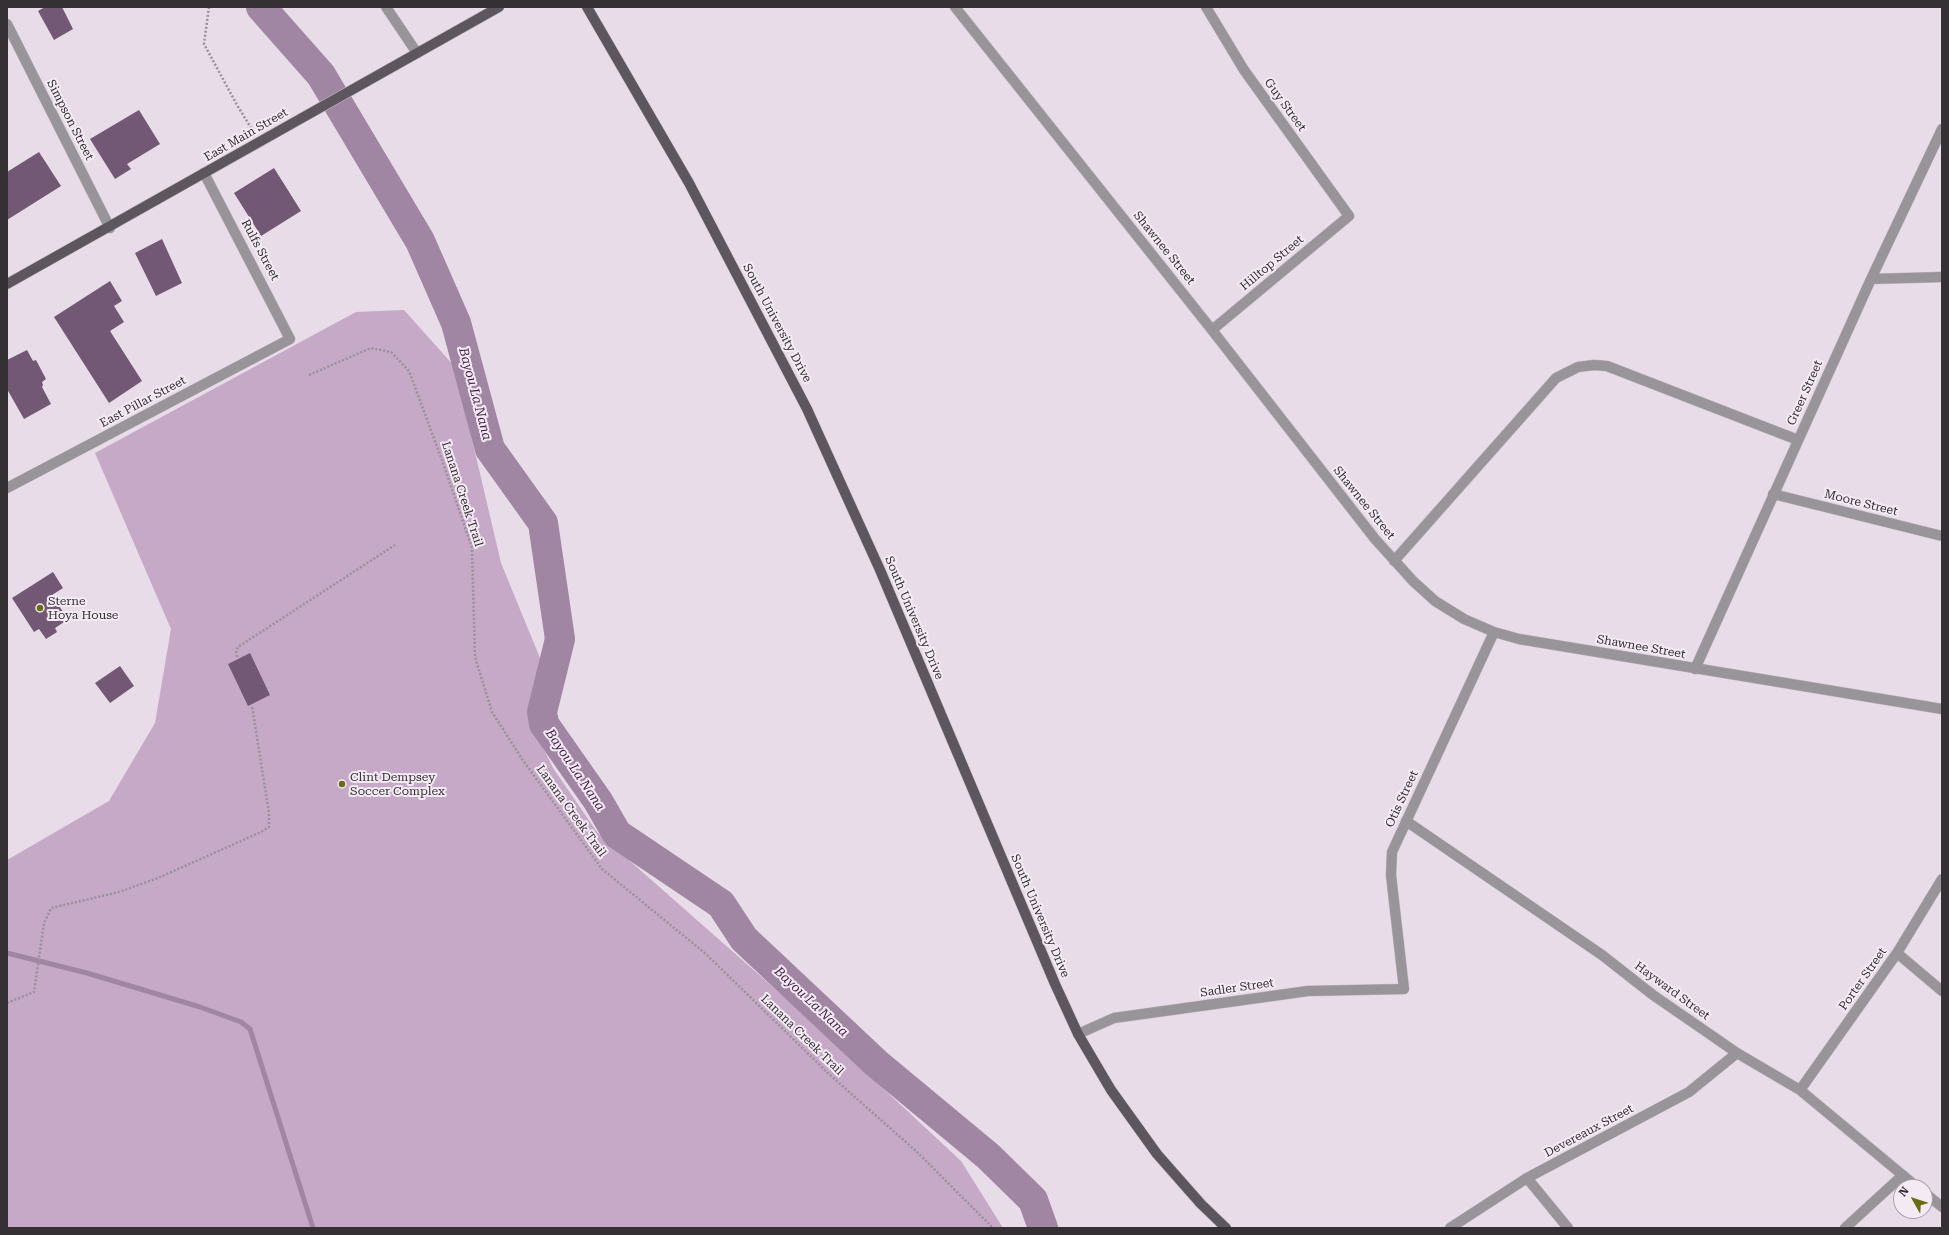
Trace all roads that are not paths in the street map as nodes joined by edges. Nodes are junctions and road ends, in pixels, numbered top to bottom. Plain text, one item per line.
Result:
1 (386, 7) edge
2 (499, 7) edge
3 (587, 7) edge
4 (955, 7) edge
5 (1206, 7) edge
6 (7, 24) edge
7 (417, 53) junction
8 (1942, 129) edge
9 (204, 173) junction
10 (1349, 216) joint
11 (110, 228) junction
12 (1942, 276) edge
13 (1871, 279) junction
14 (7, 284) edge
15 (1212, 330) junction
16 (290, 339) joint
17 (1798, 440) junction
18 (7, 488) edge
19 (1773, 494) junction
20 (1942, 536) edge
21 (1394, 561) junction
22 (1494, 632) junction
23 (1696, 669) junction
24 (1942, 709) edge
25 (1406, 821) junction
26 (1942, 879) edge
27 (1897, 953) junction
28 (1404, 989) joint
29 (1942, 991) edge
30 (1078, 1034) junction
31 (1737, 1053) junction
32 (1800, 1090) junction
33 (1903, 1175) junction
34 (1527, 1178) junction
35 (1908, 1179) edge
36 (1933, 1200) edge
37 (1942, 1207) edge
38 (1226, 1228) edge
39 (1450, 1228) edge
40 (1568, 1228) edge
41 (1845, 1228) edge

1 - 7 street
2 - 7 main road, East Main Street
3 - 30 main road, South University Drive
4 - 15 street, Shawnee Street
5 - 10 street, Guy Street
6 - 11 street, Simpson Street
7 - 9 main road, East Main Street
8 - 13 street, Greer Street
9 - 11 main road, East Main Street
9 - 16 street, Rulfs Street
10 - 15 street, Hilltop Street
11 - 14 main road, East Main Street
12 - 13 street
13 - 17 street, Greer Street
15 - 21 street, Shawnee Street
16 - 18 street, East Pillar Street
17 - 19 street, Greer Street
17 - 21 street
19 - 20 street, Moore Street
19 - 23 street, Greer Street
21 - 22 street, Shawnee Street
22 - 23 street, Shawnee Street
22 - 25 street, Otis Street
23 - 24 street, Shawnee Street
25 - 28 street, Otis Street
25 - 31 street, Hayward Street
26 - 27 street, Porter Street
27 - 29 street
27 - 32 street, Porter Street
28 - 30 street, Sadler Street
30 - 38 main road, South University Drive
31 - 32 street, Hayward Street
31 - 34 street, Devereaux Street
32 - 33 street, Hayward Street
33 - 35 street, Hayward Street
33 - 41 street
34 - 39 street, Devereaux Street
34 - 40 street
36 - 37 street

